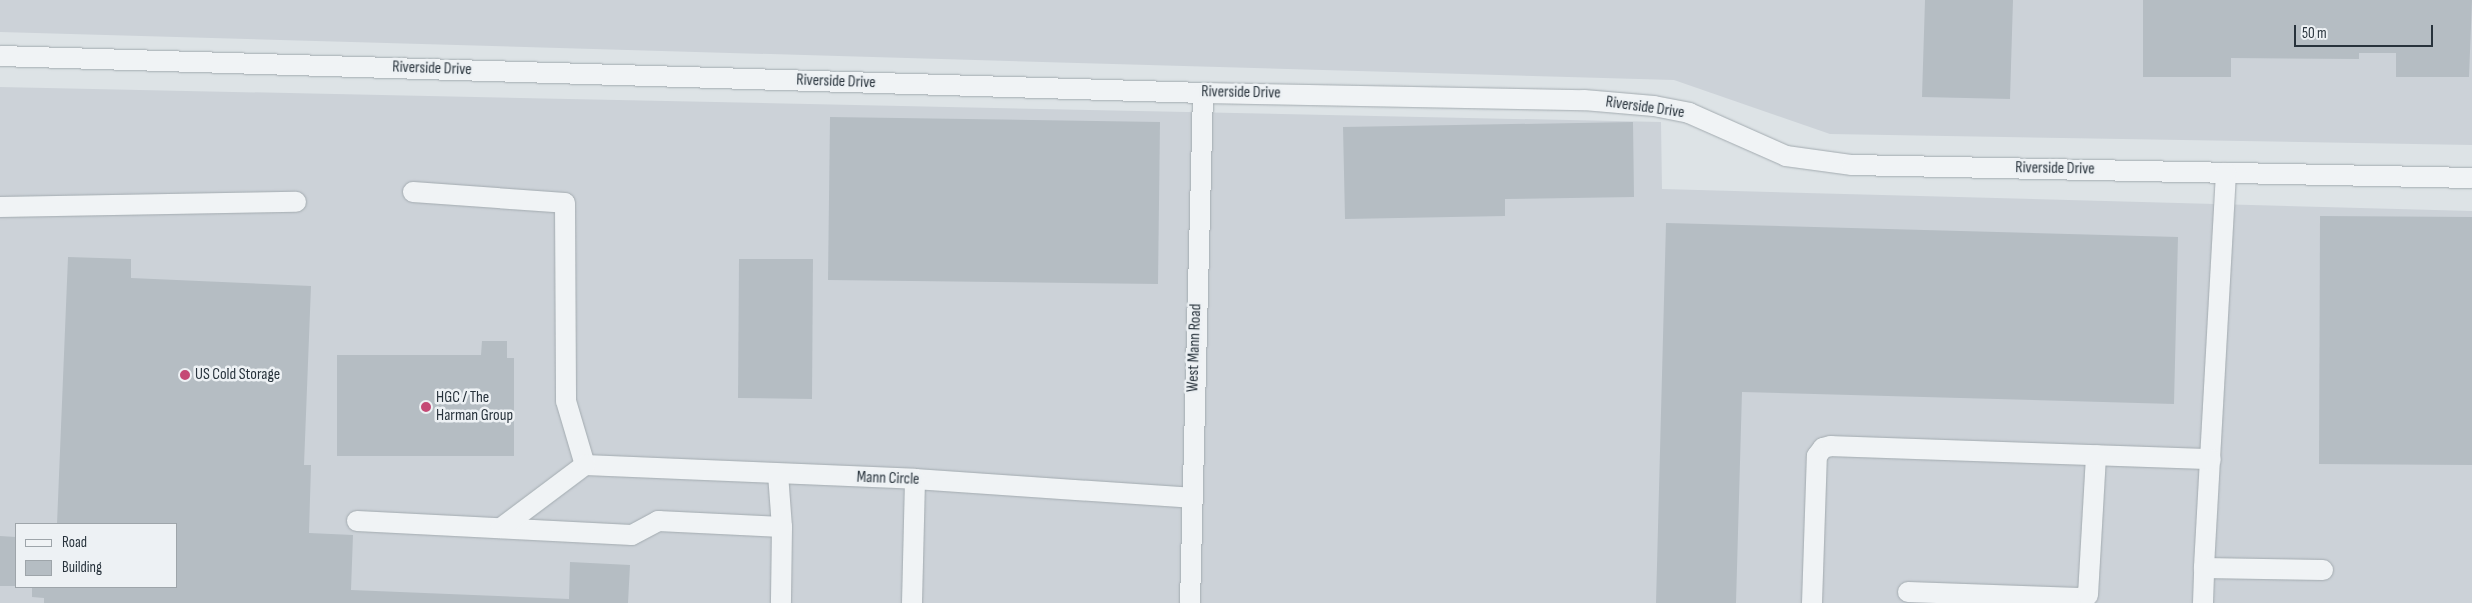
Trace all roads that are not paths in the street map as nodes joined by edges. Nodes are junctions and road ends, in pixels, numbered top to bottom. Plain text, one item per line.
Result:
1 (0, 56) edge
2 (1202, 93) junction
3 (2226, 173) junction
4 (2472, 178) edge
5 (413, 192) dead end
6 (296, 202) dead end
7 (0, 207) edge
8 (2096, 454) junction
9 (2211, 458) junction
10 (585, 465) junction
11 (778, 474) junction
12 (915, 479) junction
13 (1191, 498) junction
14 (357, 521) dead end
15 (782, 527) junction
16 (502, 528) junction
17 (2204, 568) junction
18 (2323, 570) dead end
19 (1908, 592) dead end
20 (781, 603) edge
21 (912, 603) edge
22 (1190, 603) edge
23 (1812, 603) edge
24 (2203, 603) edge

1 - 2 street, Riverside Drive
2 - 3 street, Riverside Drive
2 - 13 street, West Mann Road
3 - 4 street, Riverside Drive
3 - 9 street
5 - 10 street
6 - 7 street
8 - 9 street
8 - 19 street
8 - 23 street
9 - 17 street
10 - 11 street, Mann Circle
10 - 16 street
11 - 12 street, Mann Circle
11 - 15 street
12 - 13 street, Mann Circle
12 - 21 street
13 - 22 street, West Mann Road
14 - 16 street
15 - 16 street
15 - 20 street
17 - 18 street
17 - 24 street

